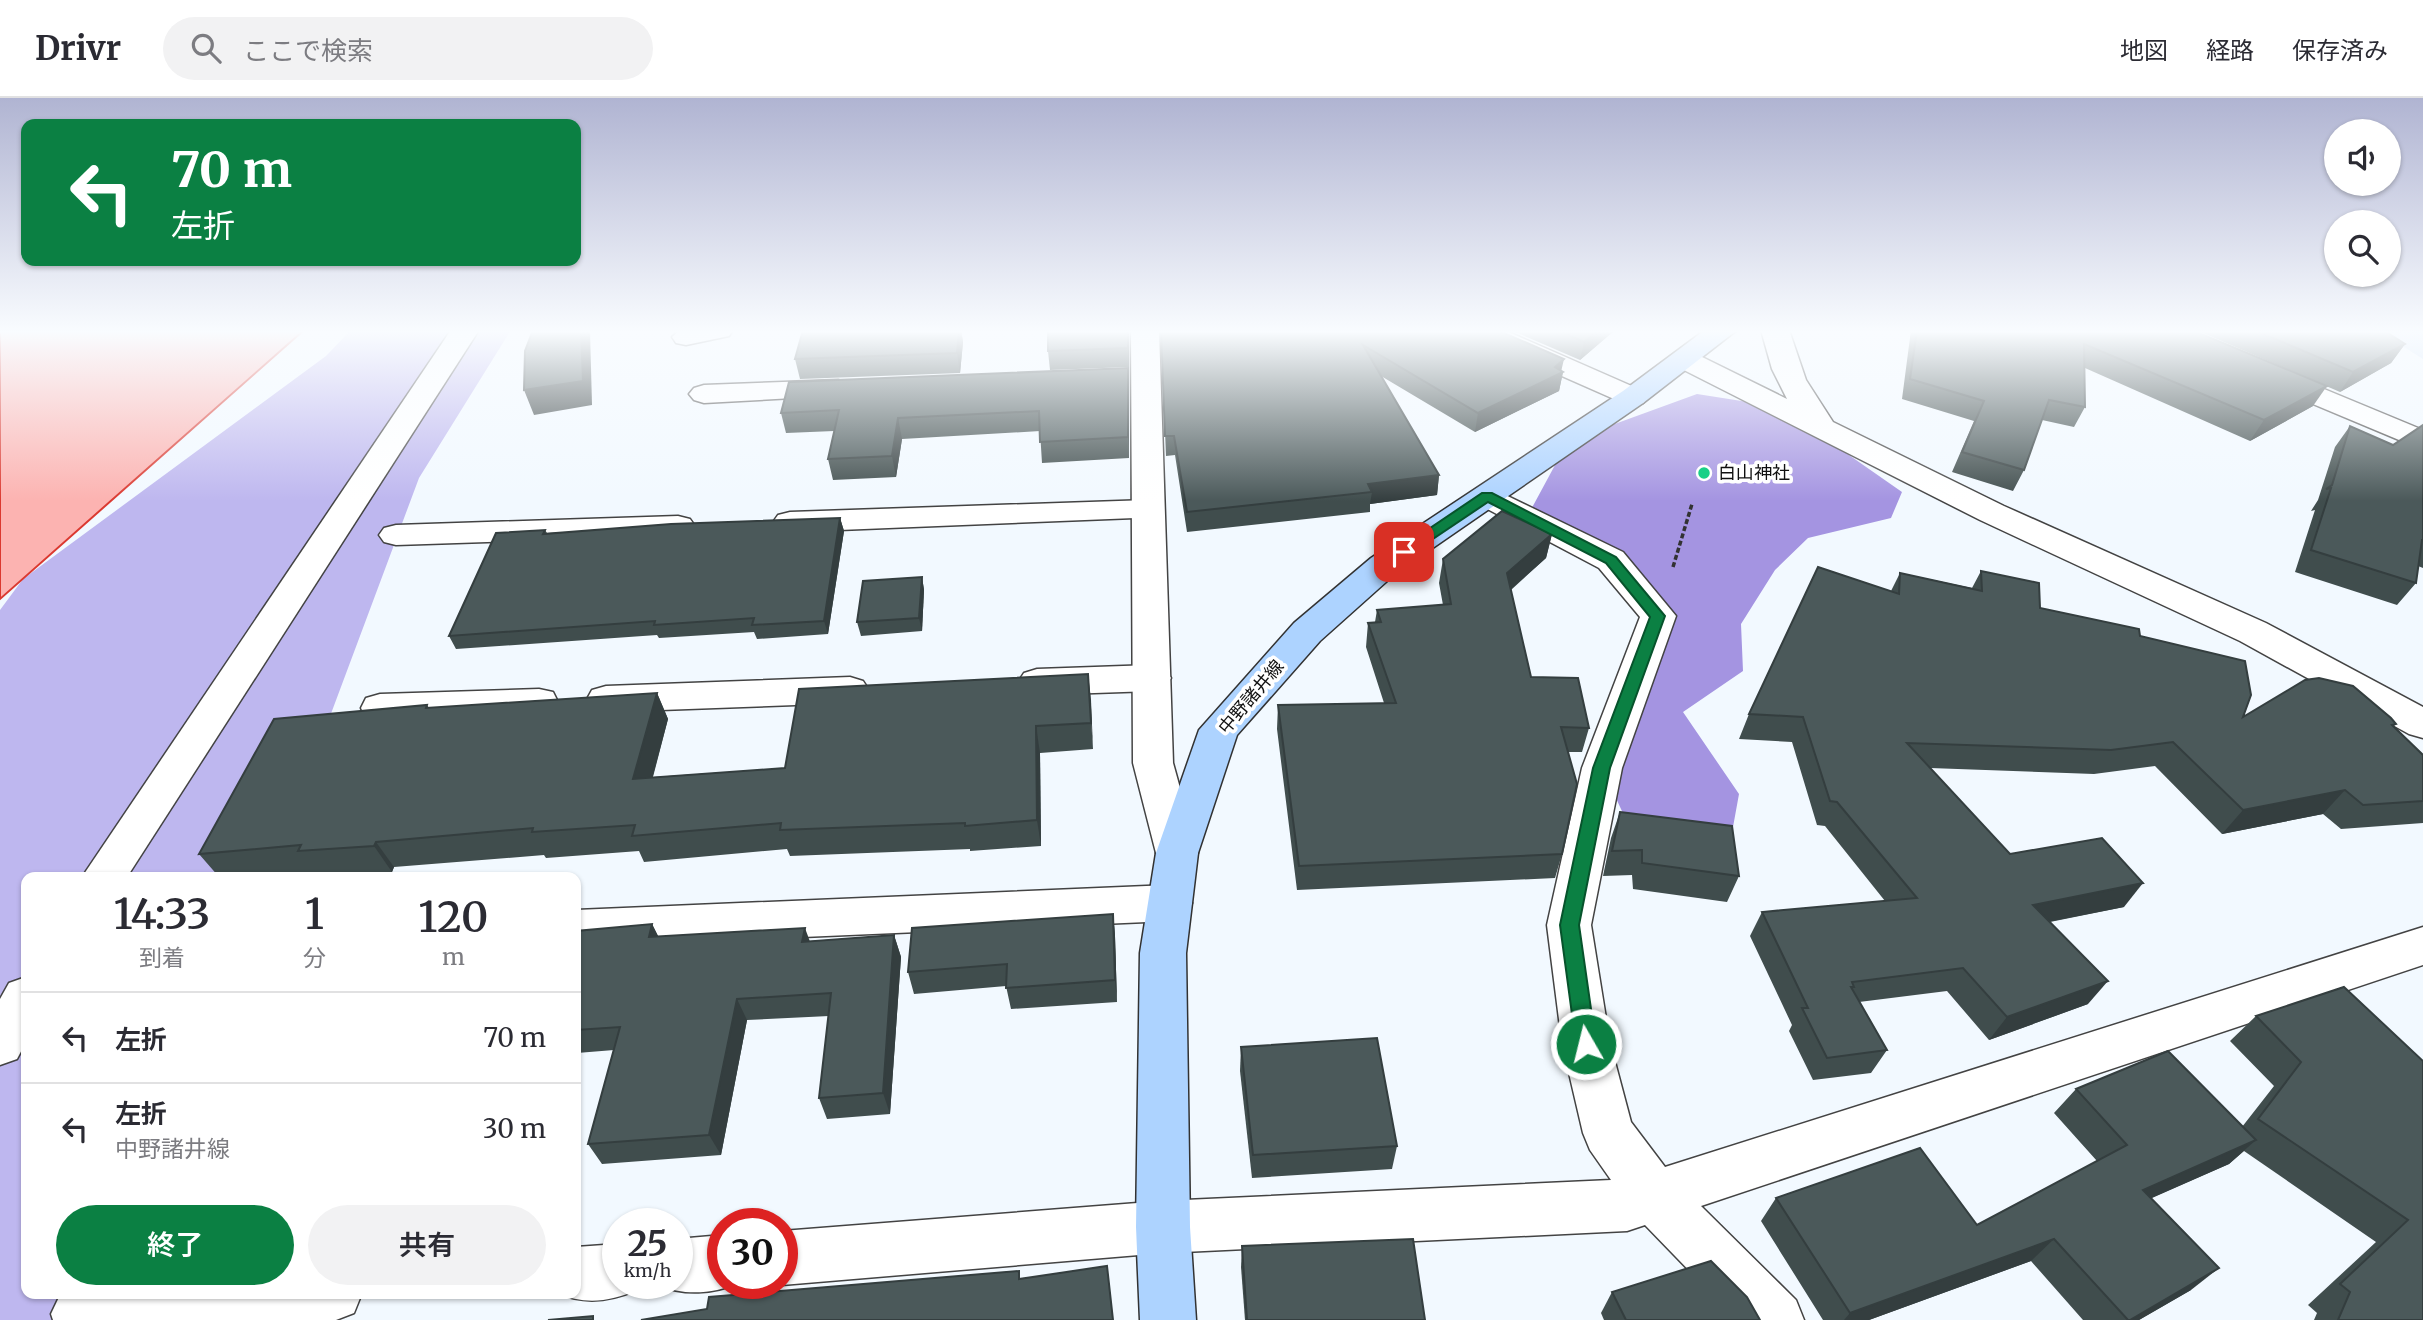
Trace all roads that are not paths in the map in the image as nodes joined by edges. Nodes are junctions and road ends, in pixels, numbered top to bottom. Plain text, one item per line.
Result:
1 (428, 387) edge
2 (1133, 387) edge
3 (1610, 387) edge
4 (1647, 387) edge
5 (1740, 387) edge
6 (1794, 387) edge
7 (2300, 387) edge
8 (870, 388) edge
9 (704, 394) dead end
10 (1633, 397) junction
11 (1824, 429) junction
12 (2418, 436) edge
13 (1487, 496) junction
14 (1148, 510) junction
15 (758, 523) edge
16 (703, 525) edge
17 (396, 535) dead end
18 (1152, 677) junction
19 (1000, 684) edge
20 (890, 688) edge
21 (380, 708) edge
22 (2419, 743) edge
23 (1177, 853) junction
24 (107, 872) edge
25 (1170, 903) junction
26 (581, 929) edge
27 (2423, 946) edge
28 (21, 1006) edge
29 (0, 1044) edge
30 (1655, 1197) junction
31 (1163, 1227) junction
32 (798, 1257) edge
33 (602, 1272) edge
34 (581, 1274) edge
35 (261, 1299) edge
36 (79, 1314) dead end
37 (1168, 1320) edge
38 (1776, 1320) edge

1 - 24 street
2 - 14 street
3 - 10 street
4 - 10 main road, 中野諸井線
5 - 11 street
6 - 11 street
7 - 12 street
8 - 9 street
10 - 13 main road, 中野諸井線
11 - 22 street
13 - 23 main road, 中野諸井線
13 - 30 street
14 - 15 street
14 - 18 street
16 - 17 street
18 - 19 street
18 - 23 street
20 - 21 street
23 - 25 main road, 中野諸井線
25 - 26 street
25 - 31 main road, 中野諸井線
27 - 30 street
28 - 29 street
30 - 31 street
30 - 38 street
31 - 32 street
31 - 37 main road, 中野諸井線
33 - 34 street
35 - 36 street

